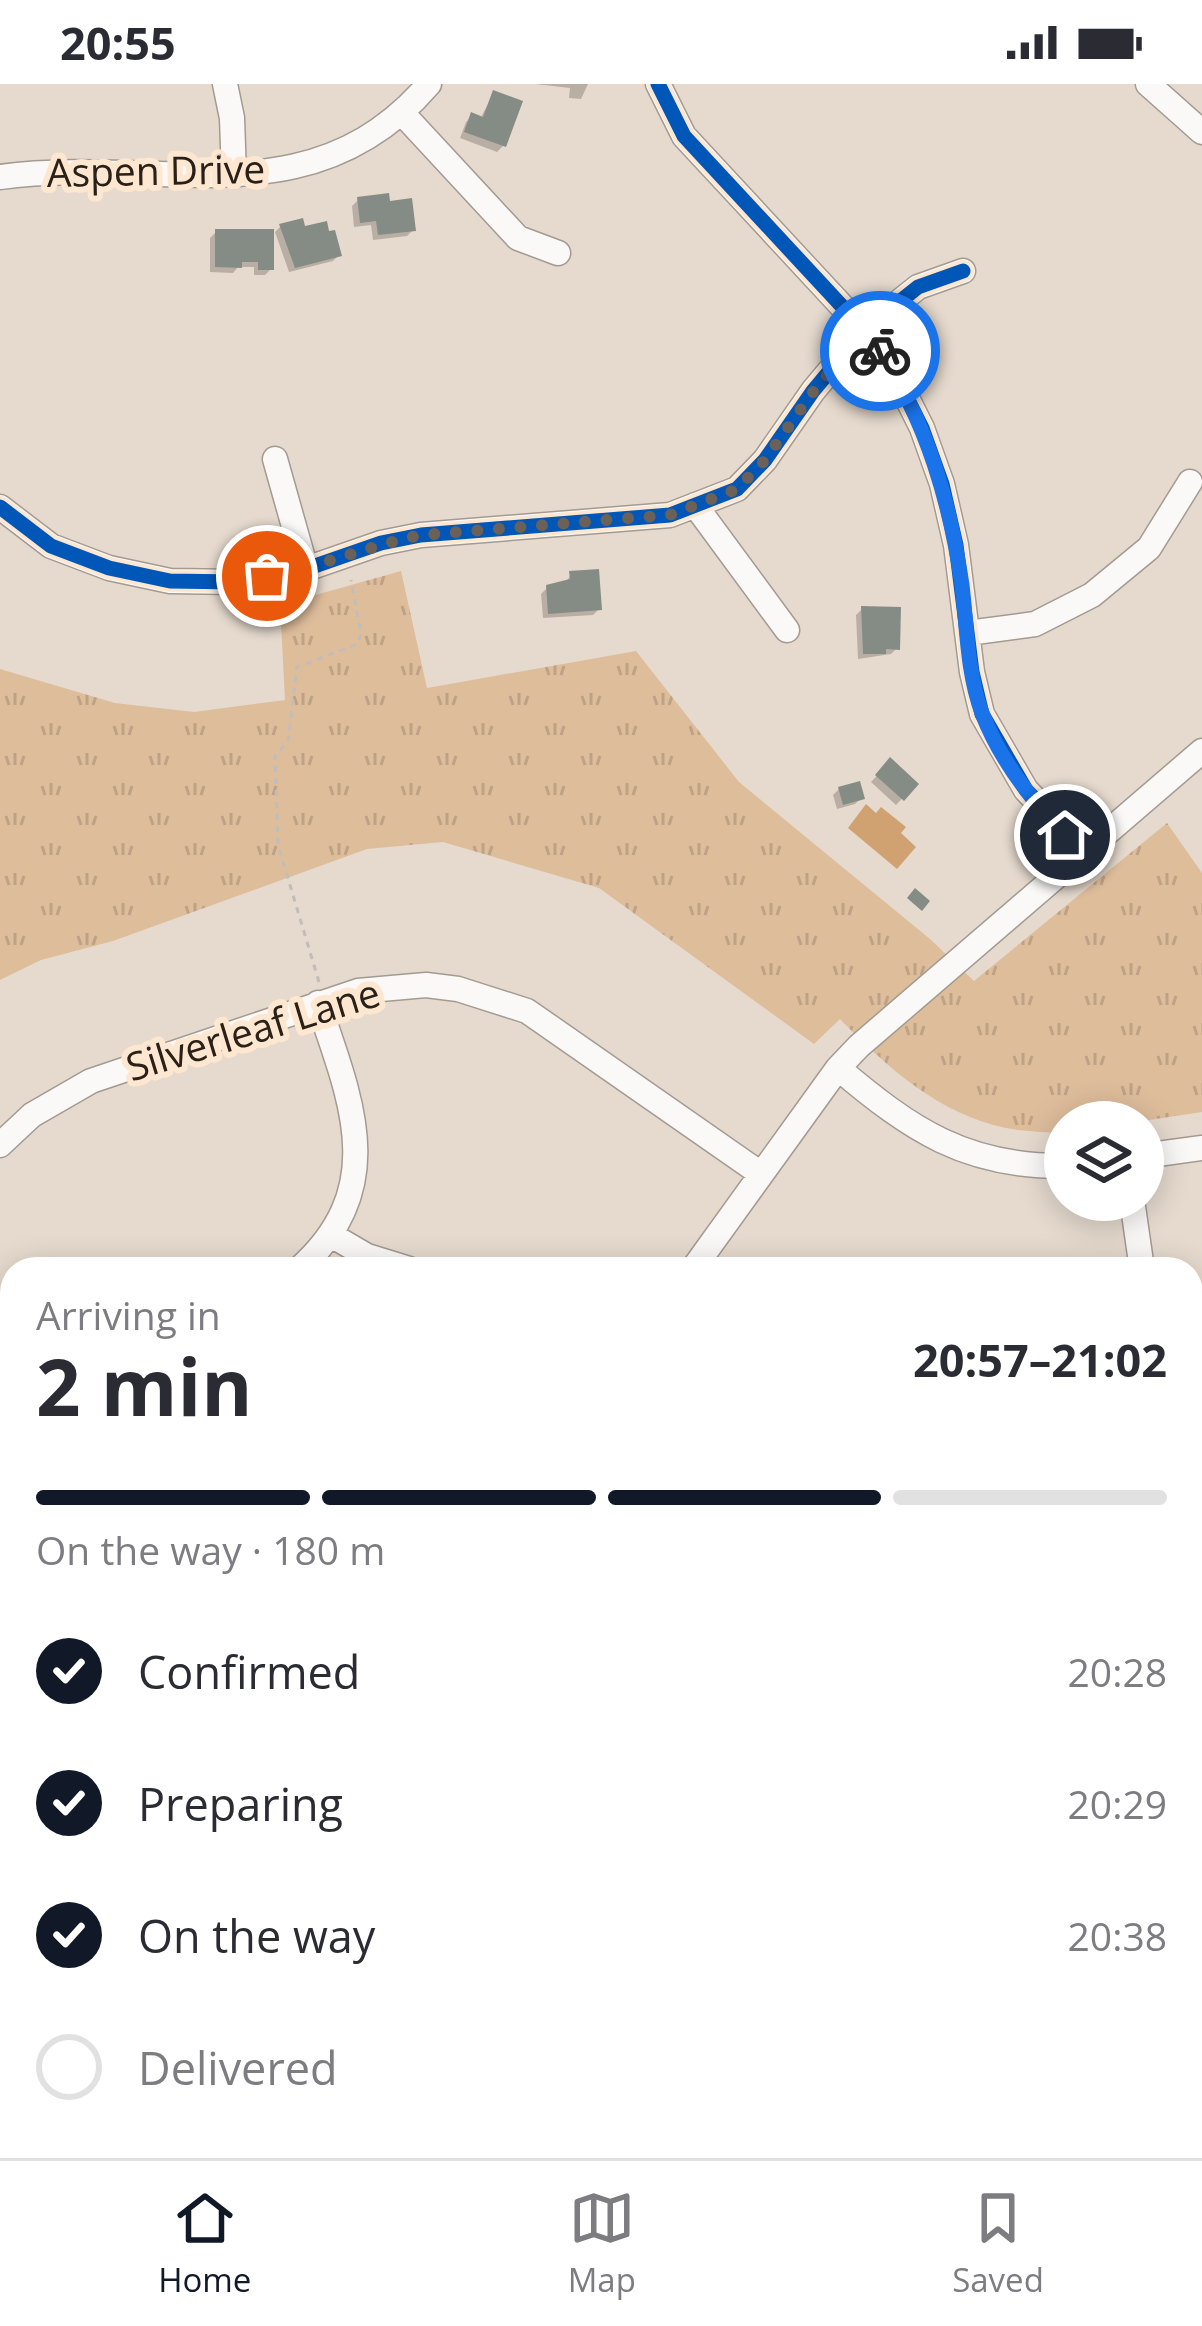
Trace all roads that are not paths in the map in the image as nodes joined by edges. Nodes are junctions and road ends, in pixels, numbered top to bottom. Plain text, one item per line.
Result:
1 (225, 84) edge
2 (429, 84) edge
3 (658, 84) edge
4 (1148, 84) edge
5 (403, 114) junction
6 (1202, 132) edge
7 (0, 176) edge
8 (234, 176) junction
9 (558, 253) dead end
10 (963, 271) dead end
11 (864, 330) junction
12 (274, 459) dead end
13 (1190, 482) dead end
14 (695, 506) junction
15 (0, 507) edge
16 (306, 569) junction
17 (787, 630) dead end
18 (968, 633) junction
19 (1202, 751) edge
20 (1083, 849) junction
21 (318, 1003) junction
22 (838, 1068) junction
23 (0, 1145) edge
24 (1202, 1148) edge
25 (1164, 1153) edge
26 (1044, 1166) edge
27 (761, 1174) junction
28 (1135, 1221) edge
29 (331, 1235) junction
30 (310, 1257) edge
31 (370, 1257) edge
32 (702, 1257) edge
33 (1140, 1257) edge

1 - 8 street
2 - 5 street, Aspen Drive
3 - 11 street
4 - 6 street
5 - 8 street, Aspen Drive
5 - 9 street
7 - 8 street, Aspen Drive
10 - 11 street
11 - 14 street
11 - 18 street
12 - 16 street
13 - 18 street
14 - 16 street
14 - 17 street
15 - 16 street
18 - 20 street
19 - 20 street
20 - 22 street
21 - 23 street, Silverleaf Lane
21 - 27 street, Silverleaf Lane
21 - 29 street
22 - 26 street
22 - 27 street
24 - 25 street
27 - 32 street
28 - 33 street
29 - 30 street
29 - 31 street

